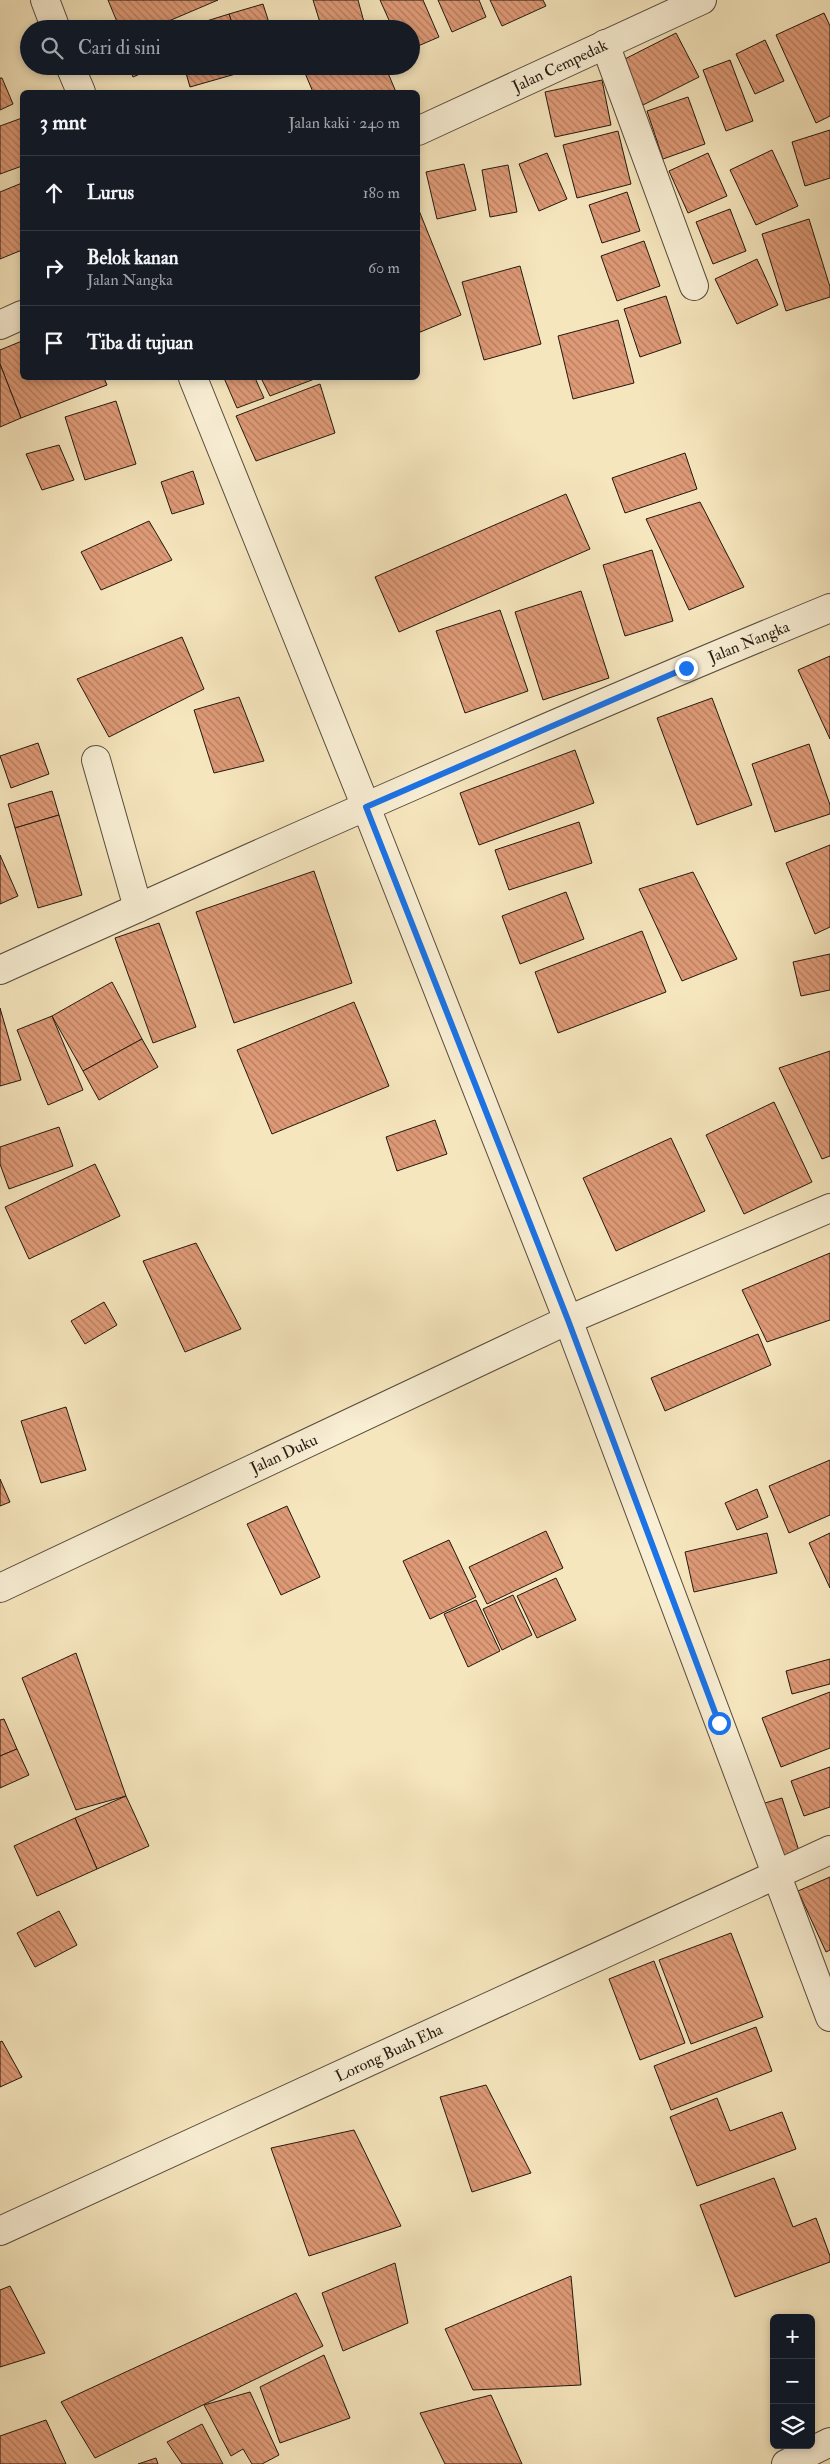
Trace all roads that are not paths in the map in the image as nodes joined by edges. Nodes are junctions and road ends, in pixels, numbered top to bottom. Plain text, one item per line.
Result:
1 (45, 0) edge
2 (702, 0) edge
3 (53, 20) edge
4 (605, 44) junction
5 (74, 75) edge
6 (80, 90) edge
7 (420, 131) edge
8 (694, 286) dead end
9 (20, 316) edge
10 (0, 325) edge
11 (194, 380) edge
12 (830, 608) edge
13 (96, 760) dead end
14 (366, 807) junction
15 (138, 908) junction
16 (0, 970) edge
17 (830, 1208) edge
18 (568, 1320) junction
19 (0, 1588) edge
20 (830, 1850) edge
21 (777, 1873) junction
22 (830, 2018) edge
23 (0, 2231) edge
24 (830, 2442) edge
25 (786, 2464) edge

1 - 3 street
2 - 4 street, Jalan Cempedak
4 - 7 street, Jalan Cempedak
4 - 8 street
5 - 6 street
9 - 10 street
11 - 14 street
12 - 14 street, Jalan Nangka
13 - 15 street
14 - 15 street, Jalan Nangka
14 - 18 street
15 - 16 street, Jalan Nangka
17 - 18 street, Jalan Duku
18 - 19 street, Jalan Duku
18 - 21 street
20 - 21 street, Lorong Buah Eha
21 - 22 street
21 - 23 street, Lorong Buah Eha
24 - 25 street

